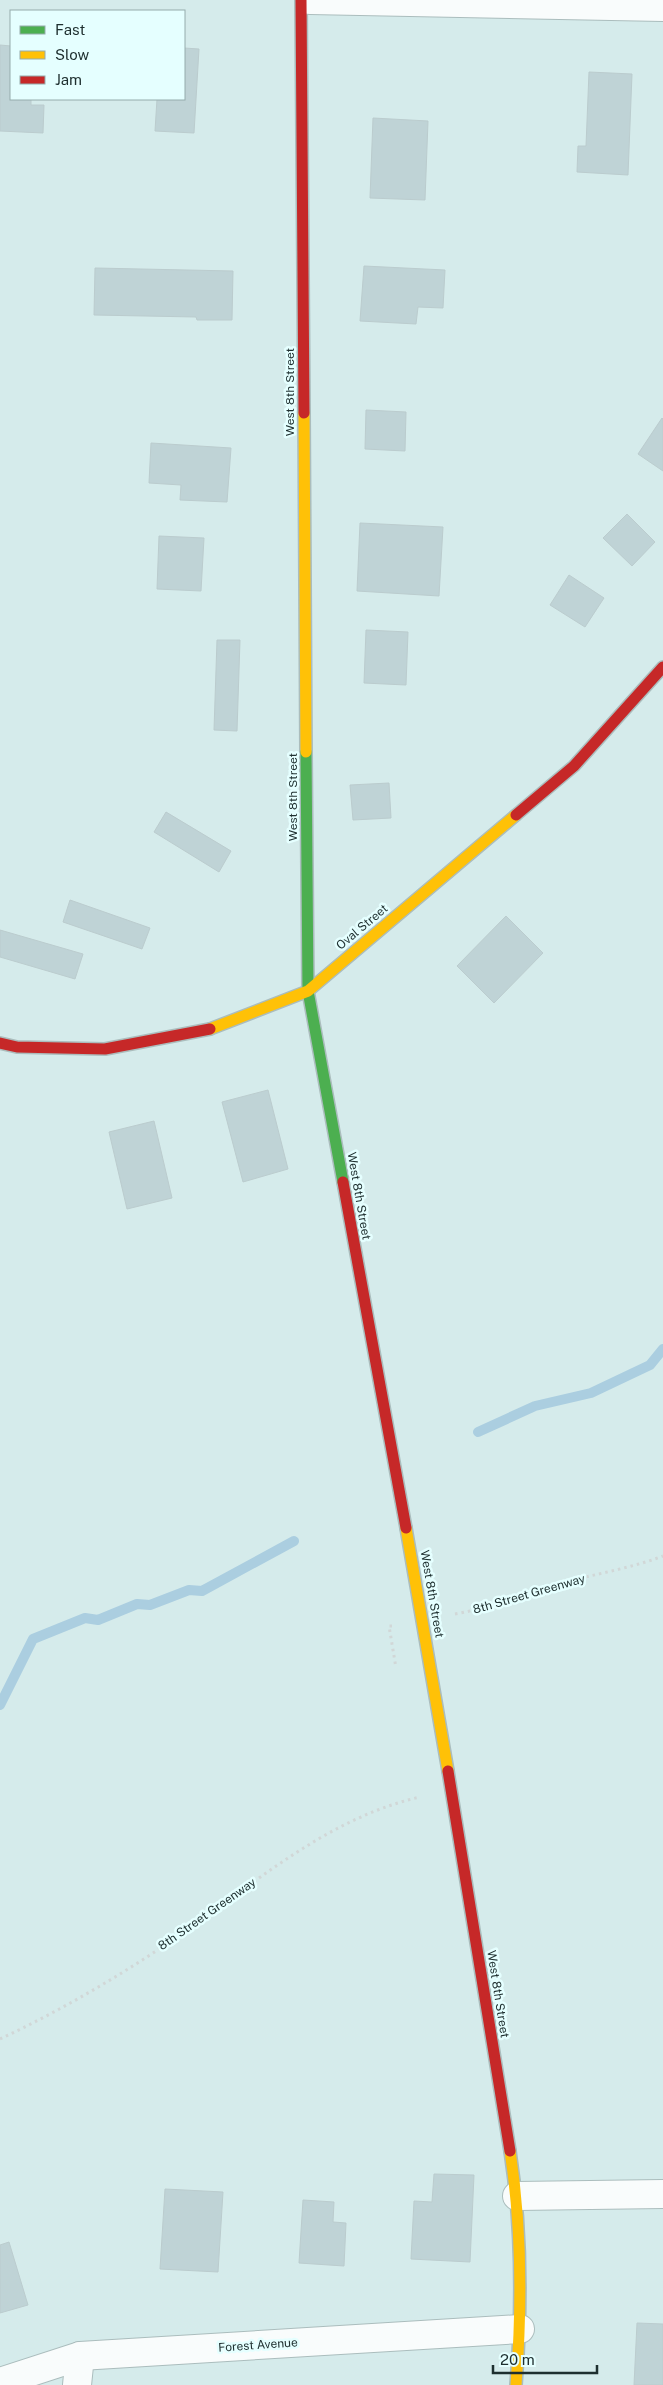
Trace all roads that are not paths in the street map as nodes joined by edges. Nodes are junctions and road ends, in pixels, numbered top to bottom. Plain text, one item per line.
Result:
1 (301, 0) edge
2 (310, 0) edge
3 (663, 7) edge
4 (663, 667) edge
5 (308, 991) junction
6 (0, 1043) edge
7 (663, 2194) edge
8 (517, 2196) junction
9 (520, 2328) junction
10 (80, 2356) junction
11 (0, 2382) edge
12 (77, 2385) edge
13 (516, 2385) edge

1 - 5 street, West 8th Street
2 - 3 street
4 - 5 street, Oval Street
5 - 6 street, Oval Street
5 - 8 street, West 8th Street
7 - 8 street
8 - 9 street, West 8th Street
9 - 10 street, Forest Avenue
9 - 13 street, West 8th Street
10 - 11 street, Forest Avenue
10 - 12 street

